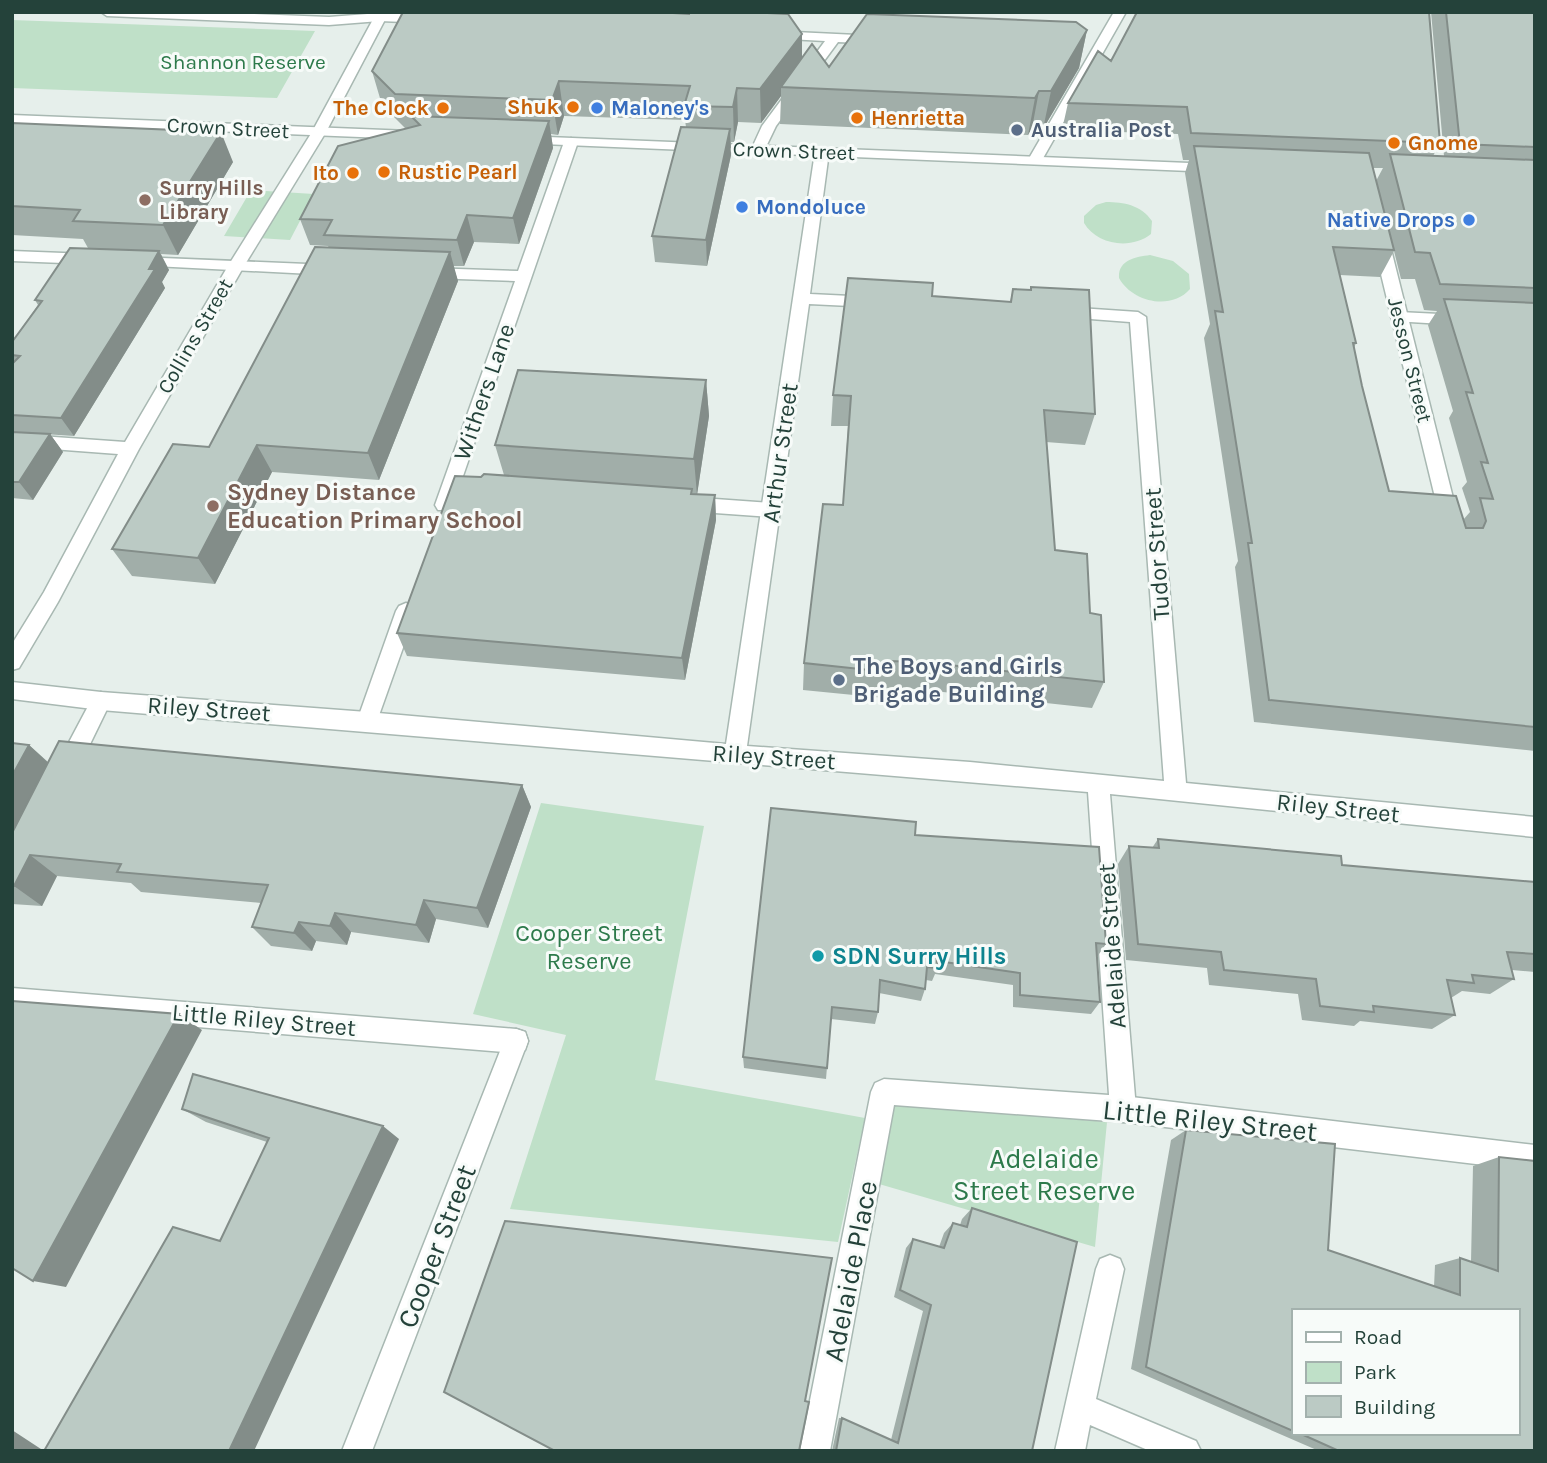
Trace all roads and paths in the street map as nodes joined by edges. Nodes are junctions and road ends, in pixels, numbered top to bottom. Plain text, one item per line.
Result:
1 (107, 12) edge
2 (1120, 12) edge
3 (382, 15) edge
4 (441, 20) edge
5 (760, 35) edge
6 (834, 38) junction
7 (890, 40) edge
8 (12, 119) edge
9 (318, 132) junction
10 (425, 136) edge
11 (505, 139) edge
12 (571, 142) junction
13 (758, 150) junction
14 (822, 152) junction
15 (1035, 160) junction
16 (1233, 168) edge
17 (1375, 216) edge
18 (12, 256) edge
19 (236, 266) junction
20 (346, 270) edge
21 (415, 273) edge
22 (525, 276) junction
23 (802, 299) junction
24 (891, 303) edge
25 (1044, 311) edge
26 (1399, 317) junction
27 (1481, 321) edge
28 (12, 440) edge
29 (130, 449) junction
30 (665, 502) edge
31 (772, 510) junction
32 (438, 524) edge
33 (1452, 533) edge
34 (410, 599) edge
35 (12, 662) edge
36 (12, 690) edge
37 (101, 701) junction
38 (367, 721) junction
39 (736, 754) junction
40 (1098, 784) junction
41 (57, 788) edge
42 (1176, 792) junction
43 (1535, 827) edge
44 (12, 999) edge
45 (516, 1041) joint
46 (884, 1092) joint
47 (1123, 1109) junction
48 (1535, 1158) edge
49 (1110, 1269) dead end
50 (1079, 1406) junction
51 (357, 1451) edge
52 (815, 1451) edge
53 (1070, 1451) edge
54 (1186, 1451) edge

1 - 3 street
2 - 15 street
3 - 4 street
3 - 9 street, Collins Street
5 - 6 street
6 - 7 street
6 - 13 street
8 - 9 street, Crown Street
9 - 10 street, Crown Street
9 - 19 street, Collins Street
11 - 12 street, Crown Street
12 - 13 street, Crown Street
12 - 22 street, Withers Lane
13 - 14 street, Crown Street
14 - 15 street, Crown Street
14 - 23 street, Arthur Street
15 - 16 street, Crown Street
17 - 26 street, Jesson Street
18 - 19 street
19 - 20 street
19 - 29 street, Collins Street
21 - 22 street
22 - 32 street, Withers Lane
23 - 24 street
23 - 31 street, Arthur Street
25 - 42 street, Tudor Street
26 - 27 street
26 - 33 street, Jesson Street
28 - 29 street
29 - 35 street, Collins Street
30 - 31 street
31 - 39 street, Arthur Street
34 - 38 street
36 - 37 street, Riley Street
37 - 38 street, Riley Street
37 - 41 street
38 - 39 street, Riley Street
39 - 40 street, Riley Street
40 - 42 street, Riley Street
40 - 47 street, Adelaide Street
42 - 43 street, Riley Street
44 - 45 street, Little Riley Street
45 - 51 street, Cooper Street
46 - 47 street, Little Riley Street
46 - 52 street, Adelaide Place
47 - 48 street, Little Riley Street
49 - 50 street
50 - 53 street
50 - 54 street

